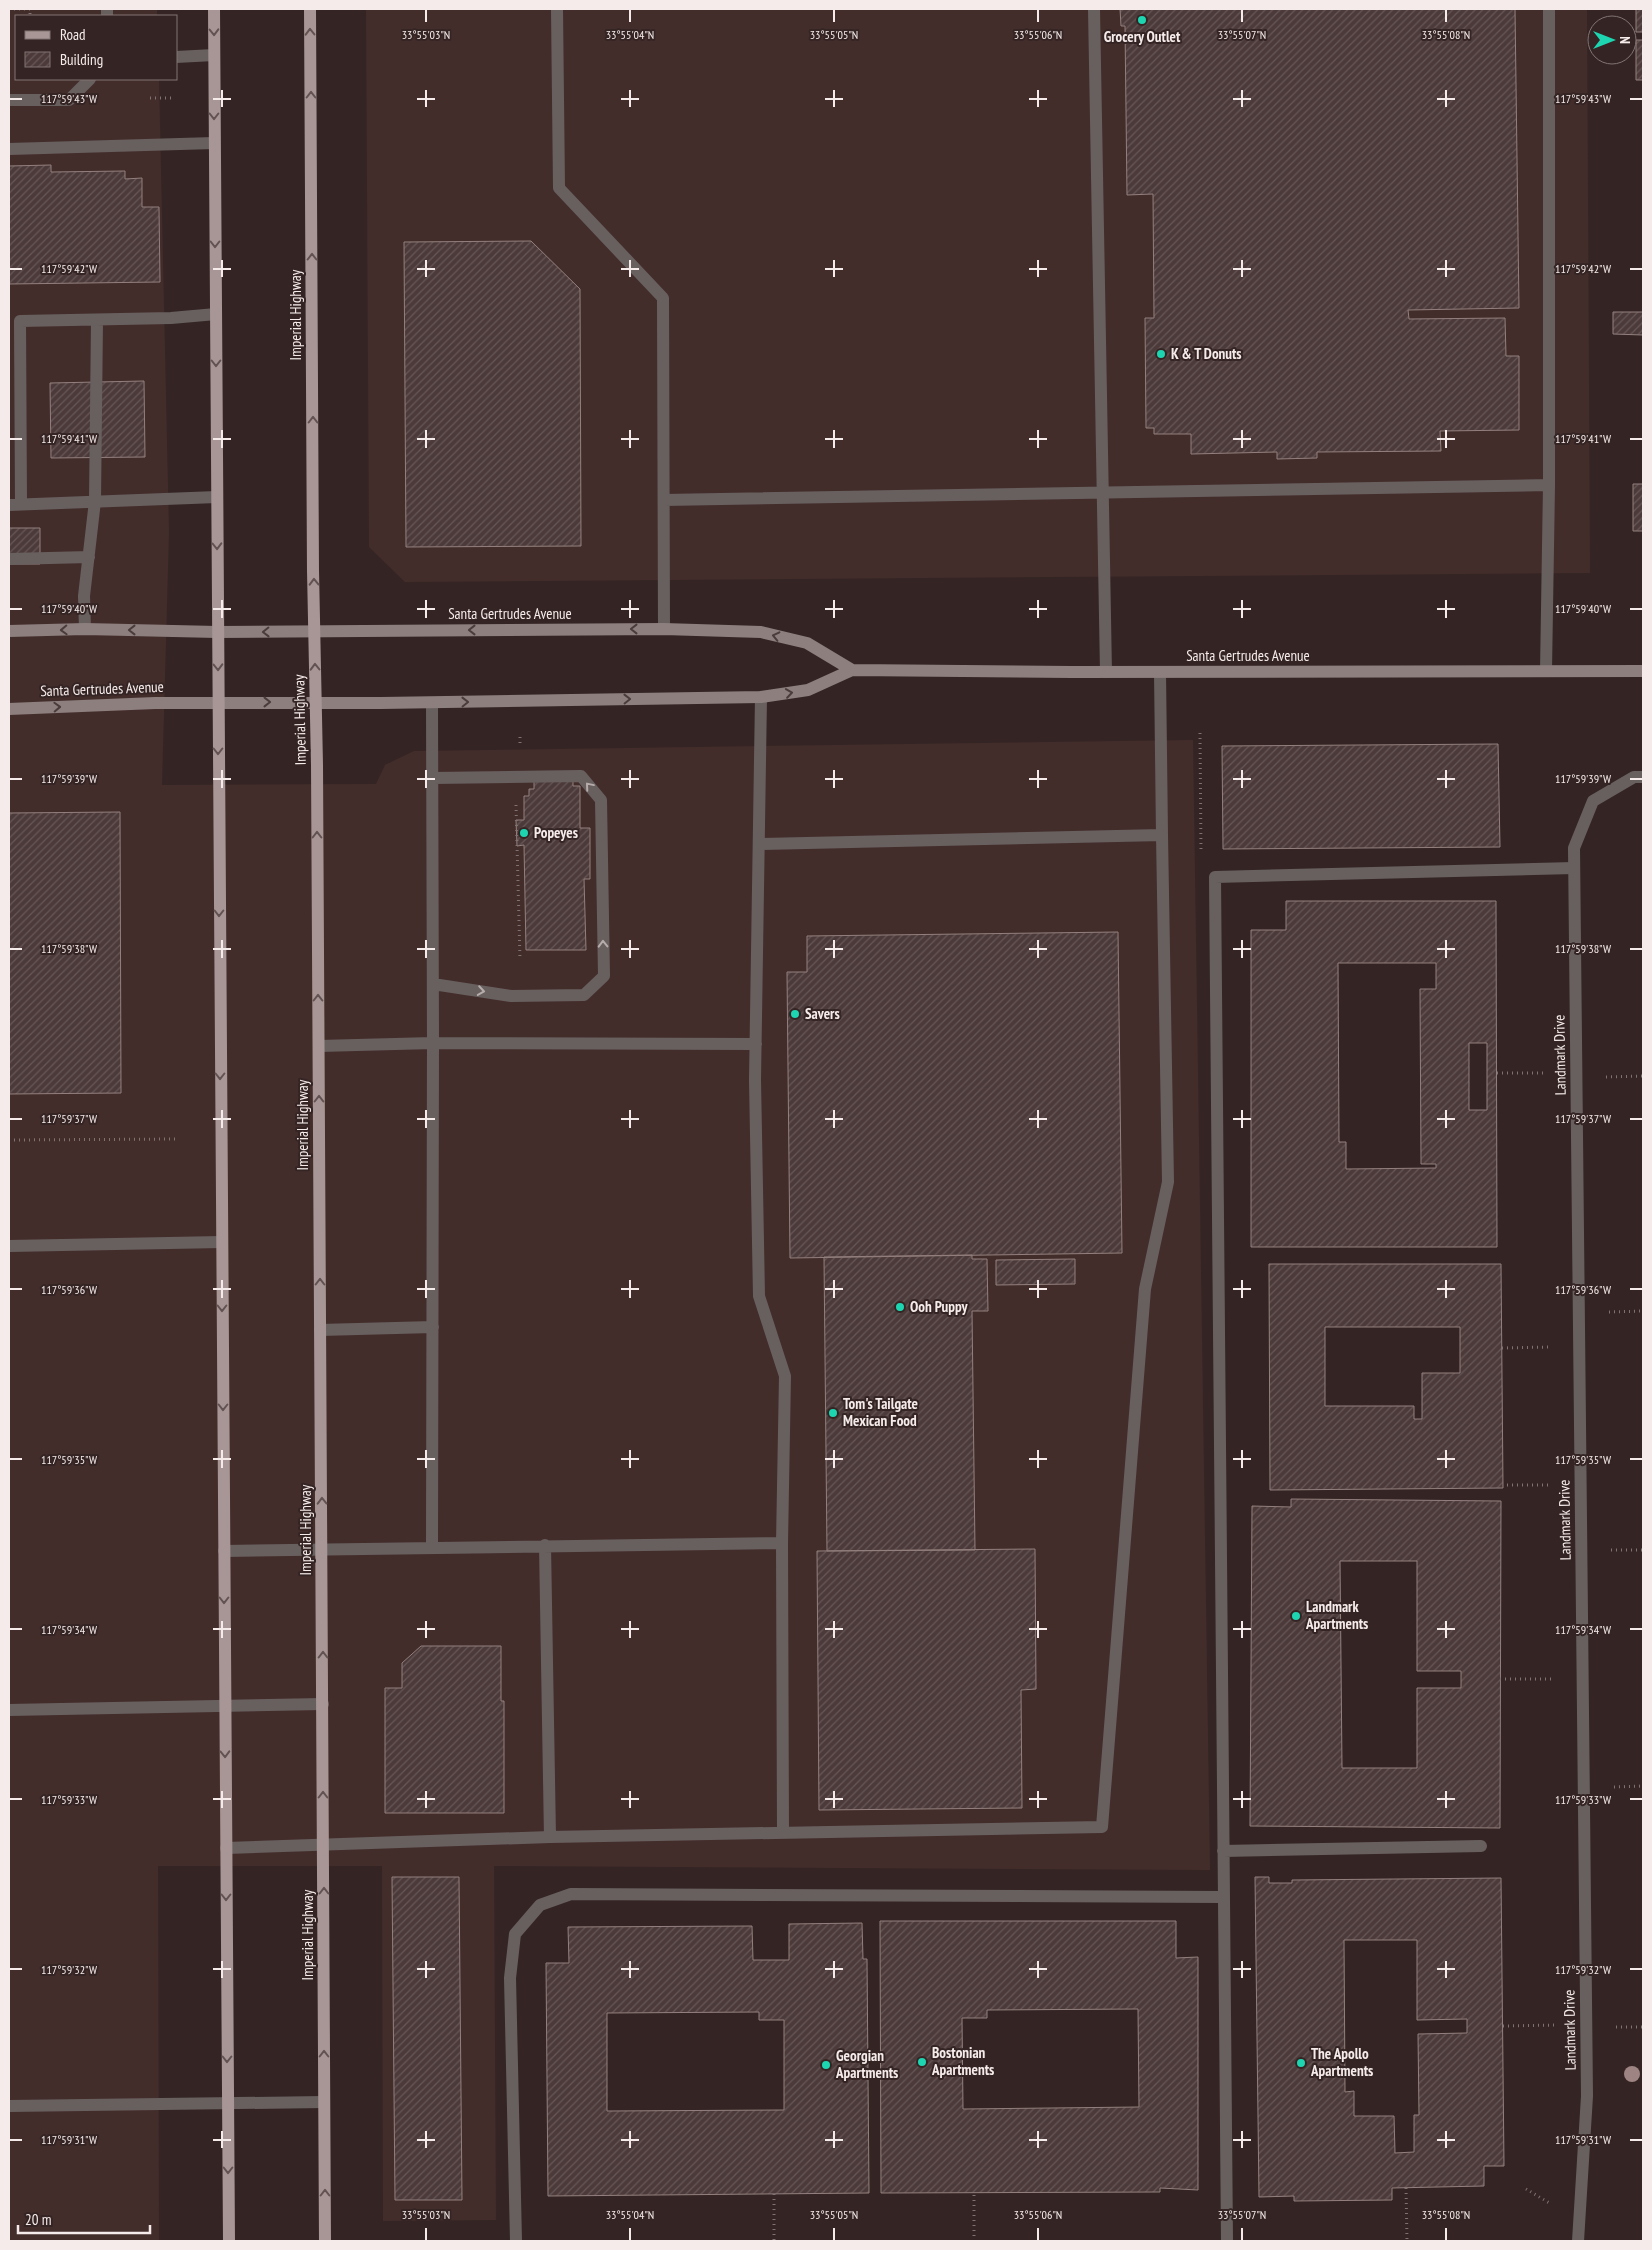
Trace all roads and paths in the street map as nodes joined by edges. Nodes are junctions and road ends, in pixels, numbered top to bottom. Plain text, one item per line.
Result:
1 (9, 9) edge
2 (214, 9) edge
3 (310, 9) edge
4 (557, 9) edge
5 (1094, 9) edge
6 (1549, 9) edge
7 (30, 15) edge
8 (214, 55) junction
9 (178, 57) edge
10 (89, 80) edge
11 (150, 98) dead end
12 (171, 98) dead end
13 (9, 100) edge
14 (214, 142) junction
15 (9, 149) edge
16 (216, 314) junction
17 (97, 320) junction
18 (15, 321) edge
19 (1549, 485) junction
20 (1103, 492) junction
21 (216, 497) junction
22 (664, 500) junction
23 (95, 501) junction
24 (15, 505) edge
25 (89, 557) junction
26 (9, 559) edge
27 (85, 629) junction
28 (664, 629) junction
29 (9, 630) edge
30 (314, 631) junction
31 (217, 632) junction
32 (852, 670) junction
33 (1546, 671) junction
34 (1643, 671) edge
35 (1106, 672) junction
36 (1160, 672) junction
37 (762, 697) junction
38 (218, 702) junction
39 (316, 702) junction
40 (432, 703) junction
41 (9, 709) edge
42 (1200, 733) dead end
43 (1643, 777) edge
44 (433, 778) junction
45 (516, 804) dead end
46 (1162, 835) junction
47 (759, 844) junction
48 (1574, 868) junction
49 (1215, 877) junction
50 (520, 960) dead end
51 (433, 984) junction
52 (433, 1043) junction
53 (756, 1044) junction
54 (319, 1046) junction
55 (1497, 1073) dead end
56 (1576, 1075) junction
57 (1643, 1076) edge
58 (179, 1139) dead end
59 (9, 1140) edge
60 (222, 1242) junction
61 (9, 1246) edge
62 (433, 1327) junction
63 (320, 1330) junction
64 (1579, 1346) junction
65 (1502, 1348) dead end
66 (1580, 1484) junction
67 (1507, 1485) dead end
68 (782, 1543) junction
69 (545, 1545) junction
70 (432, 1546) junction
71 (322, 1550) junction
72 (224, 1551) junction
73 (1500, 1679) dead end
74 (1583, 1679) junction
75 (323, 1704) junction
76 (225, 1705) junction
77 (9, 1710) edge
78 (783, 1832) junction
79 (550, 1837) junction
80 (324, 1844) junction
81 (1481, 1846) dead end
82 (226, 1848) junction
83 (1223, 1852) junction
84 (1223, 1897) junction
85 (1586, 2025) junction
86 (1502, 2026) dead end
87 (324, 2102) junction
88 (228, 2104) junction
89 (9, 2106) edge
90 (1406, 2188) dead end
91 (974, 2193) dead end
92 (774, 2194) dead end
93 (228, 2241) edge
94 (326, 2241) edge
95 (516, 2241) edge
96 (774, 2241) edge
97 (974, 2241) edge
98 (1227, 2241) edge
99 (1407, 2241) edge
100 (1578, 2241) edge

1 - 7 path
2 -> 8 main road
30 -> 3 main road, Imperial Highway
4 - 22 street
5 - 20 street
6 - 19 street
8 - 9 street
8 -> 14 main road
10 - 13 street
11 - 12 path
14 - 15 street
14 -> 16 main road
16 - 17 street
16 -> 21 main road
17 - 18 street
17 - 23 street
18 - 24 street
19 - 20 street
19 - 33 street
20 - 22 street
20 - 35 street
21 - 23 street
21 -> 31 main road
22 - 28 street
23 - 24 street
23 - 25 street
25 - 26 street
25 - 27 street
27 -> 29 main road, Santa Gertrudes Avenue
31 -> 27 main road, Santa Gertrudes Avenue
28 -> 30 main road, Santa Gertrudes Avenue
32 -> 28 main road, Santa Gertrudes Avenue
30 -> 31 main road, Santa Gertrudes Avenue
39 -> 30 main road, Imperial Highway
31 -> 38 main road
32 - 35 main road, Santa Gertrudes Avenue
37 -> 32 main road, Santa Gertrudes Avenue
33 - 34 main road, Santa Gertrudes Avenue
33 - 36 main road, Santa Gertrudes Avenue
35 - 36 main road, Santa Gertrudes Avenue
36 - 46 street
40 -> 37 main road, Santa Gertrudes Avenue
37 - 47 street
38 -> 39 main road, Santa Gertrudes Avenue
41 -> 38 main road, Santa Gertrudes Avenue
38 -> 60 main road
39 - 40 main road, Santa Gertrudes Avenue
54 -> 39 main road, Imperial Highway
40 - 44 street
42 - 49 path
43 - 48 street, Landmark Drive
44 - 51 street
51 -> 44 street
45 - 50 path
46 - 47 street
46 - 78 street
47 - 53 street
48 - 49 street
48 - 56 street, Landmark Drive
49 - 83 street
51 - 52 street
52 - 53 street
52 - 54 street
52 - 62 street
53 - 68 street
63 -> 54 main road, Imperial Highway
55 - 56 path
56 - 57 path
56 - 64 street, Landmark Drive
58 - 59 path
60 - 61 street
60 -> 72 main road
62 - 63 street
62 - 70 street
71 -> 63 main road, Imperial Highway
64 - 65 path
64 - 66 street, Landmark Drive
66 - 67 path
66 - 74 street, Landmark Drive
68 - 69 street
68 - 78 street
69 - 70 street
69 - 79 street
70 - 71 street
71 - 72 street
75 -> 71 main road, Imperial Highway
72 -> 76 main road
73 - 74 path
74 - 85 street, Landmark Drive
75 - 76 street
80 -> 75 main road, Imperial Highway
76 - 77 street
76 -> 82 main road
78 - 79 street
79 - 80 street
80 - 82 street
87 -> 80 main road, Imperial Highway
81 - 83 street
82 -> 88 main road
83 - 84 street
84 - 95 street
84 - 98 street
85 - 86 path
85 - 100 street, Landmark Drive
87 - 88 street
94 -> 87 main road, Imperial Highway
88 - 89 street
88 -> 93 main road
90 - 99 path
91 - 97 path
92 - 96 path

